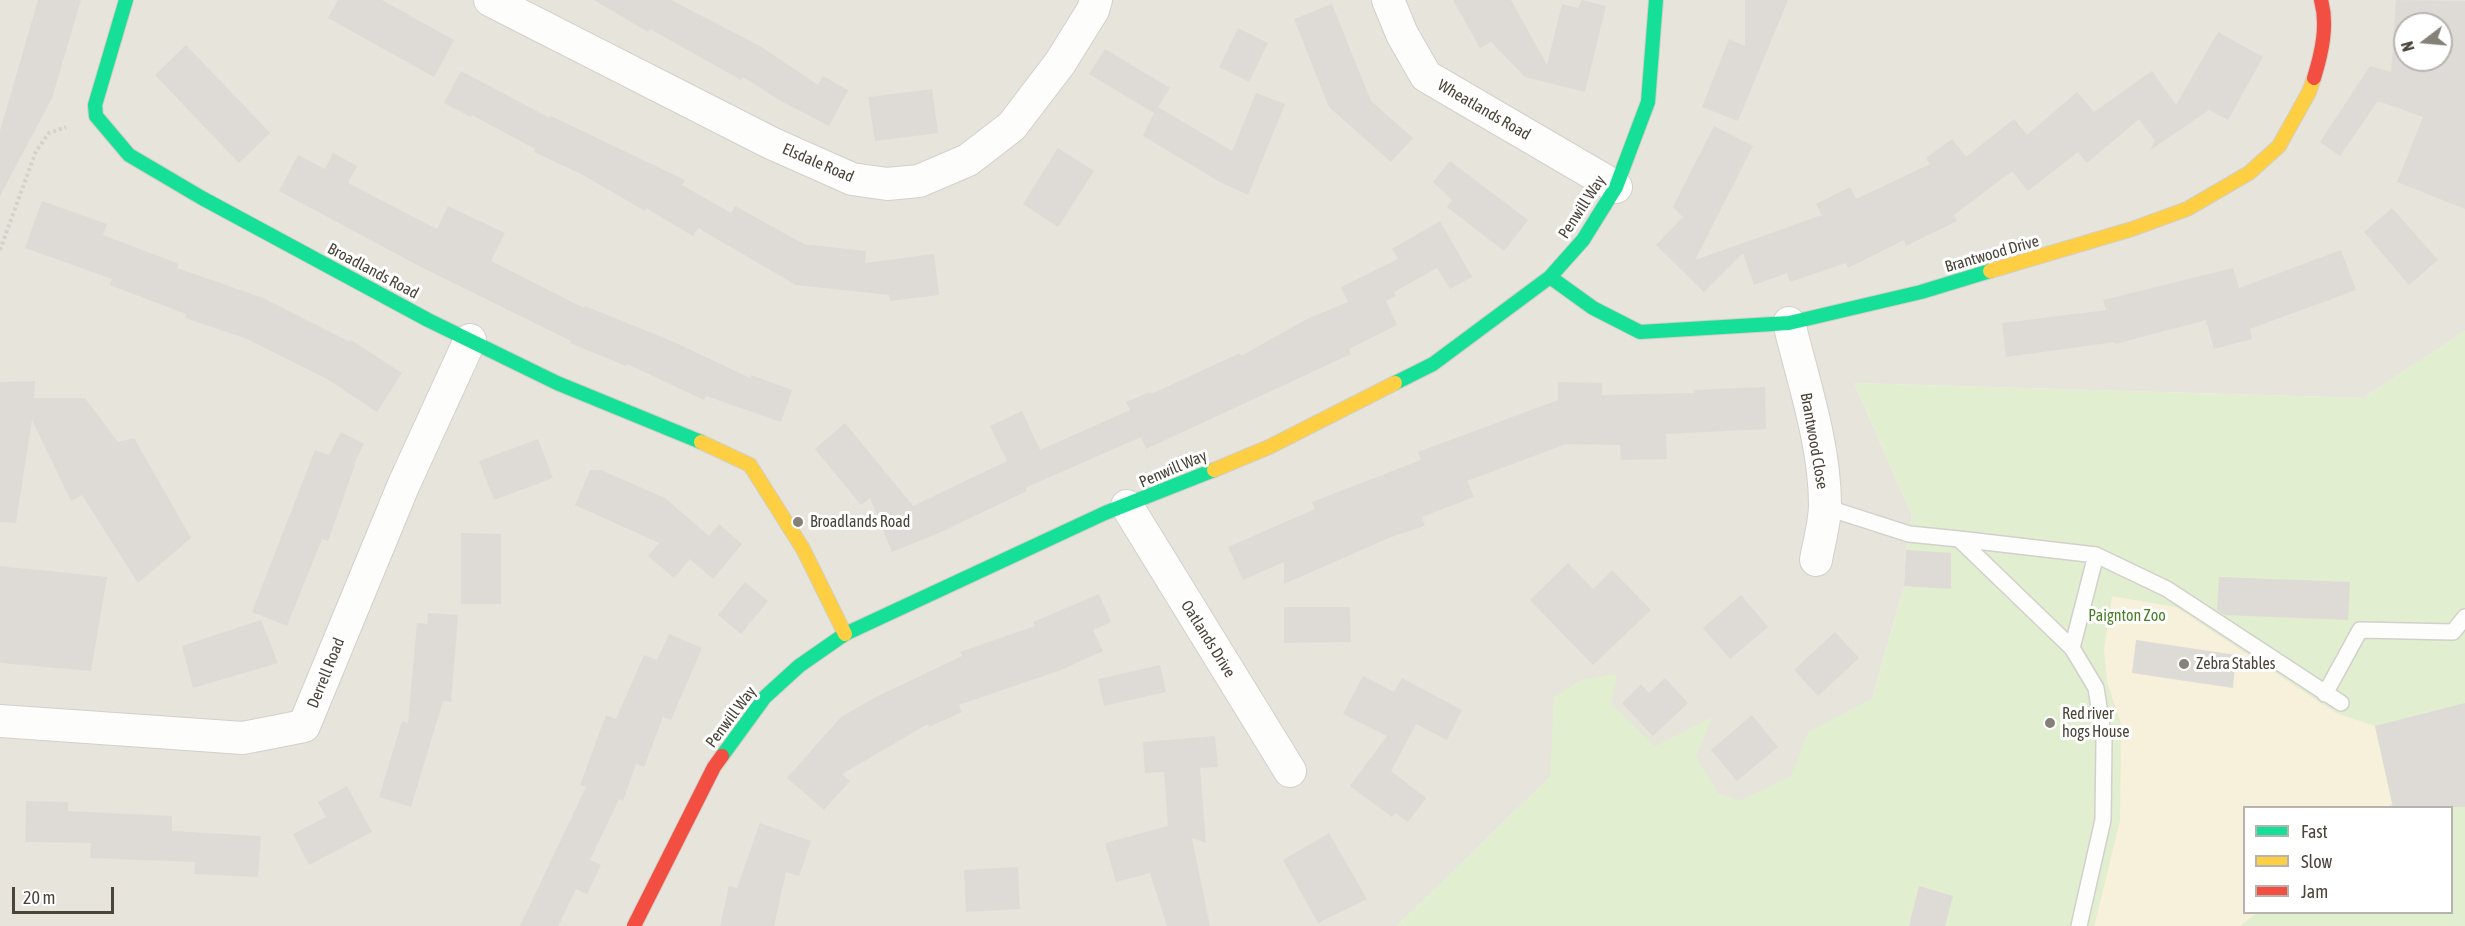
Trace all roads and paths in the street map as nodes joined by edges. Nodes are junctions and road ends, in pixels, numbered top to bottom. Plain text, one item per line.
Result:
1 (126, 0) edge
2 (490, 0) edge
3 (1096, 0) edge
4 (1388, 0) edge
5 (1656, 0) edge
6 (2320, 0) edge
7 (96, 110) junction
8 (1616, 187) junction
9 (0, 250) edge
10 (1550, 277) junction
11 (1789, 322) junction
12 (470, 340) junction
13 (1126, 506) junction
14 (1825, 507) junction
15 (1959, 539) junction
16 (2096, 555) junction
17 (1816, 560) dead end
18 (2465, 616) edge
19 (845, 634) junction
20 (2072, 648) junction
21 (2325, 694) junction
22 (2341, 704) dead end
23 (0, 721) edge
24 (1290, 771) dead end
25 (634, 926) edge
26 (2079, 926) edge

1 - 7 street
2 - 3 street, Elsdale Road
4 - 8 street, Wheatlands Road
5 - 8 street, Penwill Way
6 - 11 street, Brantwood Drive
7 - 9 path
7 - 12 street, Broadlands Road
8 - 10 street, Penwill Way
10 - 11 street, Brantwood Drive
10 - 13 street, Penwill Way
11 - 14 street, Brantwood Close
12 - 19 street, Broadlands Road
12 - 23 street, Derrell Road
13 - 19 street, Penwill Way
13 - 24 street, Oatlands Drive
14 - 15 lane
14 - 17 street, Brantwood Close
15 - 16 lane
15 - 20 lane
16 - 20 lane
16 - 21 lane
18 - 21 lane
19 - 25 street, Penwill Way
20 - 26 lane
21 - 22 lane

